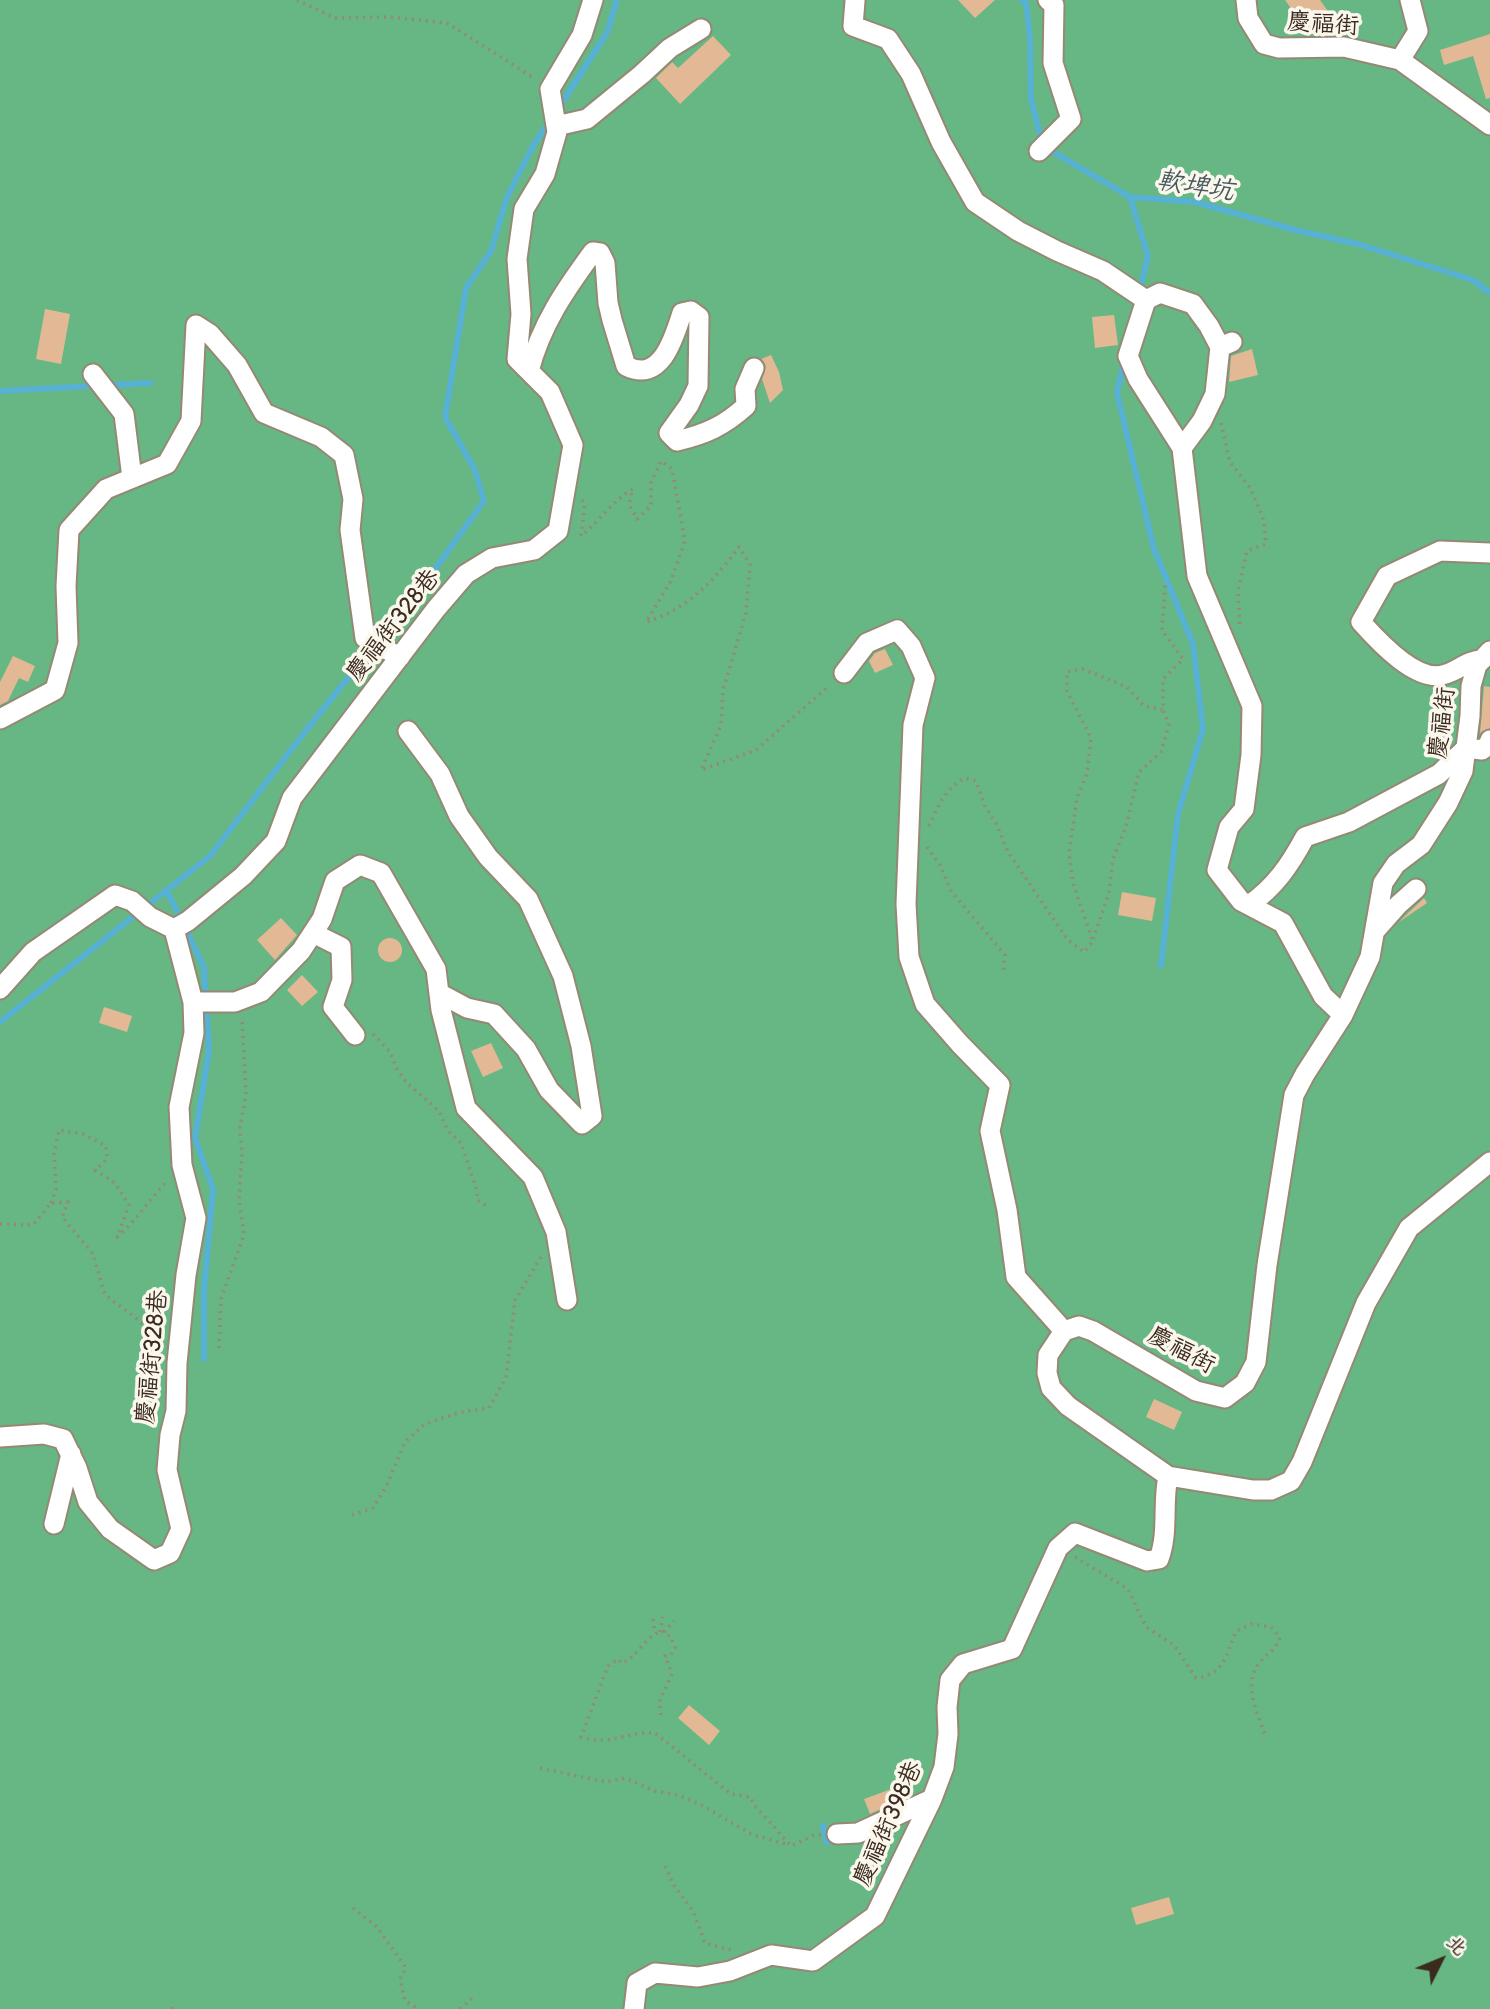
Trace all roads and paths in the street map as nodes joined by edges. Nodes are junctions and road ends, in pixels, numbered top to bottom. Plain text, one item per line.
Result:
1 (297, 0) edge
2 (593, 0) edge
3 (1048, 0) edge
4 (1246, 0) edge
5 (1410, 0) edge
6 (855, 1) edge
7 (701, 29) dead end
8 (1400, 60) junction
9 (552, 95) junction
10 (1490, 125) edge
11 (556, 126) junction
12 (1039, 151) dead end
13 (1146, 300) junction
14 (754, 368) dead end
15 (529, 371) junction
16 (93, 374) dead end
17 (1215, 394) junction
18 (1182, 447) junction
19 (568, 475) junction
20 (132, 478) junction
21 (1490, 553) edge
22 (1165, 585) dead end
23 (393, 654) junction
24 (1486, 656) edge
25 (1234, 663) junction
26 (844, 673) joint
27 (1163, 710) junction
28 (0, 719) edge
29 (408, 731) dead end
30 (1490, 740) edge
31 (1466, 748) junction
32 (925, 834) dead end
33 (927, 846) dead end
34 (1416, 889) dead end
35 (1249, 905) junction
36 (180, 926) junction
37 (1375, 931) junction
38 (313, 933) junction
39 (1093, 941) junction
40 (1003, 972) dead end
41 (0, 989) edge
42 (439, 993) junction
43 (248, 997) junction
44 (194, 1002) junction
45 (1343, 1016) junction
46 (361, 1031) joint
47 (1490, 1162) edge
48 (182, 1165) junction
49 (51, 1203) junction
50 (490, 1208) dead end
51 (0, 1224) edge
52 (558, 1241) junction
53 (567, 1300) dead end
54 (1064, 1331) junction
55 (219, 1348) dead end
56 (177, 1376) junction
57 (0, 1437) edge
58 (71, 1454) junction
59 (1168, 1476) junction
60 (352, 1515) dead end
61 (54, 1524) dead end
62 (1058, 1548) junction
63 (663, 1617) dead end
64 (653, 1619) dead end
65 (674, 1621) dead end
66 (660, 1632) junction
67 (660, 1715) dead end
68 (1265, 1735) dead end
69 (540, 1768) dead end
70 (932, 1798) junction
71 (837, 1834) dead end
72 (814, 1835) dead end
73 (791, 1846) junction
74 (664, 1866) dead end
75 (353, 1908) dead end
76 (731, 1950) dead end
77 (474, 1997) dead end
78 (177, 2004) dead end
79 (172, 2009) edge
80 (419, 2009) edge
81 (460, 2009) edge
82 (634, 2009) edge

1 - 9 path
2 - 9 street
3 - 12 street
4 - 8 street, 慶福街
5 - 8 street
6 - 13 street
7 - 11 street
8 - 10 street, 慶福街
9 - 11 street, 慶福街328巷
11 - 15 street, 慶福街328巷
13 - 17 street
13 - 18 street
14 - 15 street
15 - 19 street, 慶福街328巷
16 - 20 street
17 - 18 street
17 - 25 path
18 - 25 street
19 - 23 street, 慶福街328巷
19 - 26 path
20 - 23 street, 慶福街328巷
20 - 28 street, 慶福街328巷
21 - 24 street
22 - 27 path
23 - 36 street, 慶福街328巷
24 - 31 street, 慶福街
25 - 35 street
26 - 54 street
27 - 39 path
27 - 39 path
29 - 42 street
30 - 31 street
31 - 35 street
31 - 37 street, 慶福街
32 - 39 path
33 - 40 path
34 - 37 street
35 - 45 street
36 - 41 street
36 - 44 street, 慶福街328巷
37 - 45 street, 慶福街
38 - 42 street
38 - 43 street
38 - 46 street
42 - 52 street
43 - 44 street
43 - 55 path
44 - 48 street, 慶福街328巷
45 - 54 street, 慶福街
46 - 50 path
47 - 59 street
48 - 49 path
48 - 56 street, 慶福街328巷
49 - 51 path
49 - 56 path
52 - 53 street
52 - 60 path
54 - 59 street
56 - 58 street, 慶福街328巷
57 - 58 street
58 - 61 street
59 - 62 street
62 - 68 path
62 - 70 street, 慶福街398巷
63 - 66 path
64 - 66 path
65 - 66 path
66 - 67 path
66 - 73 path
69 - 73 path
70 - 71 street
70 - 82 street, 慶福街398巷
72 - 73 path
74 - 76 path
75 - 80 path
77 - 81 path
78 - 79 path

